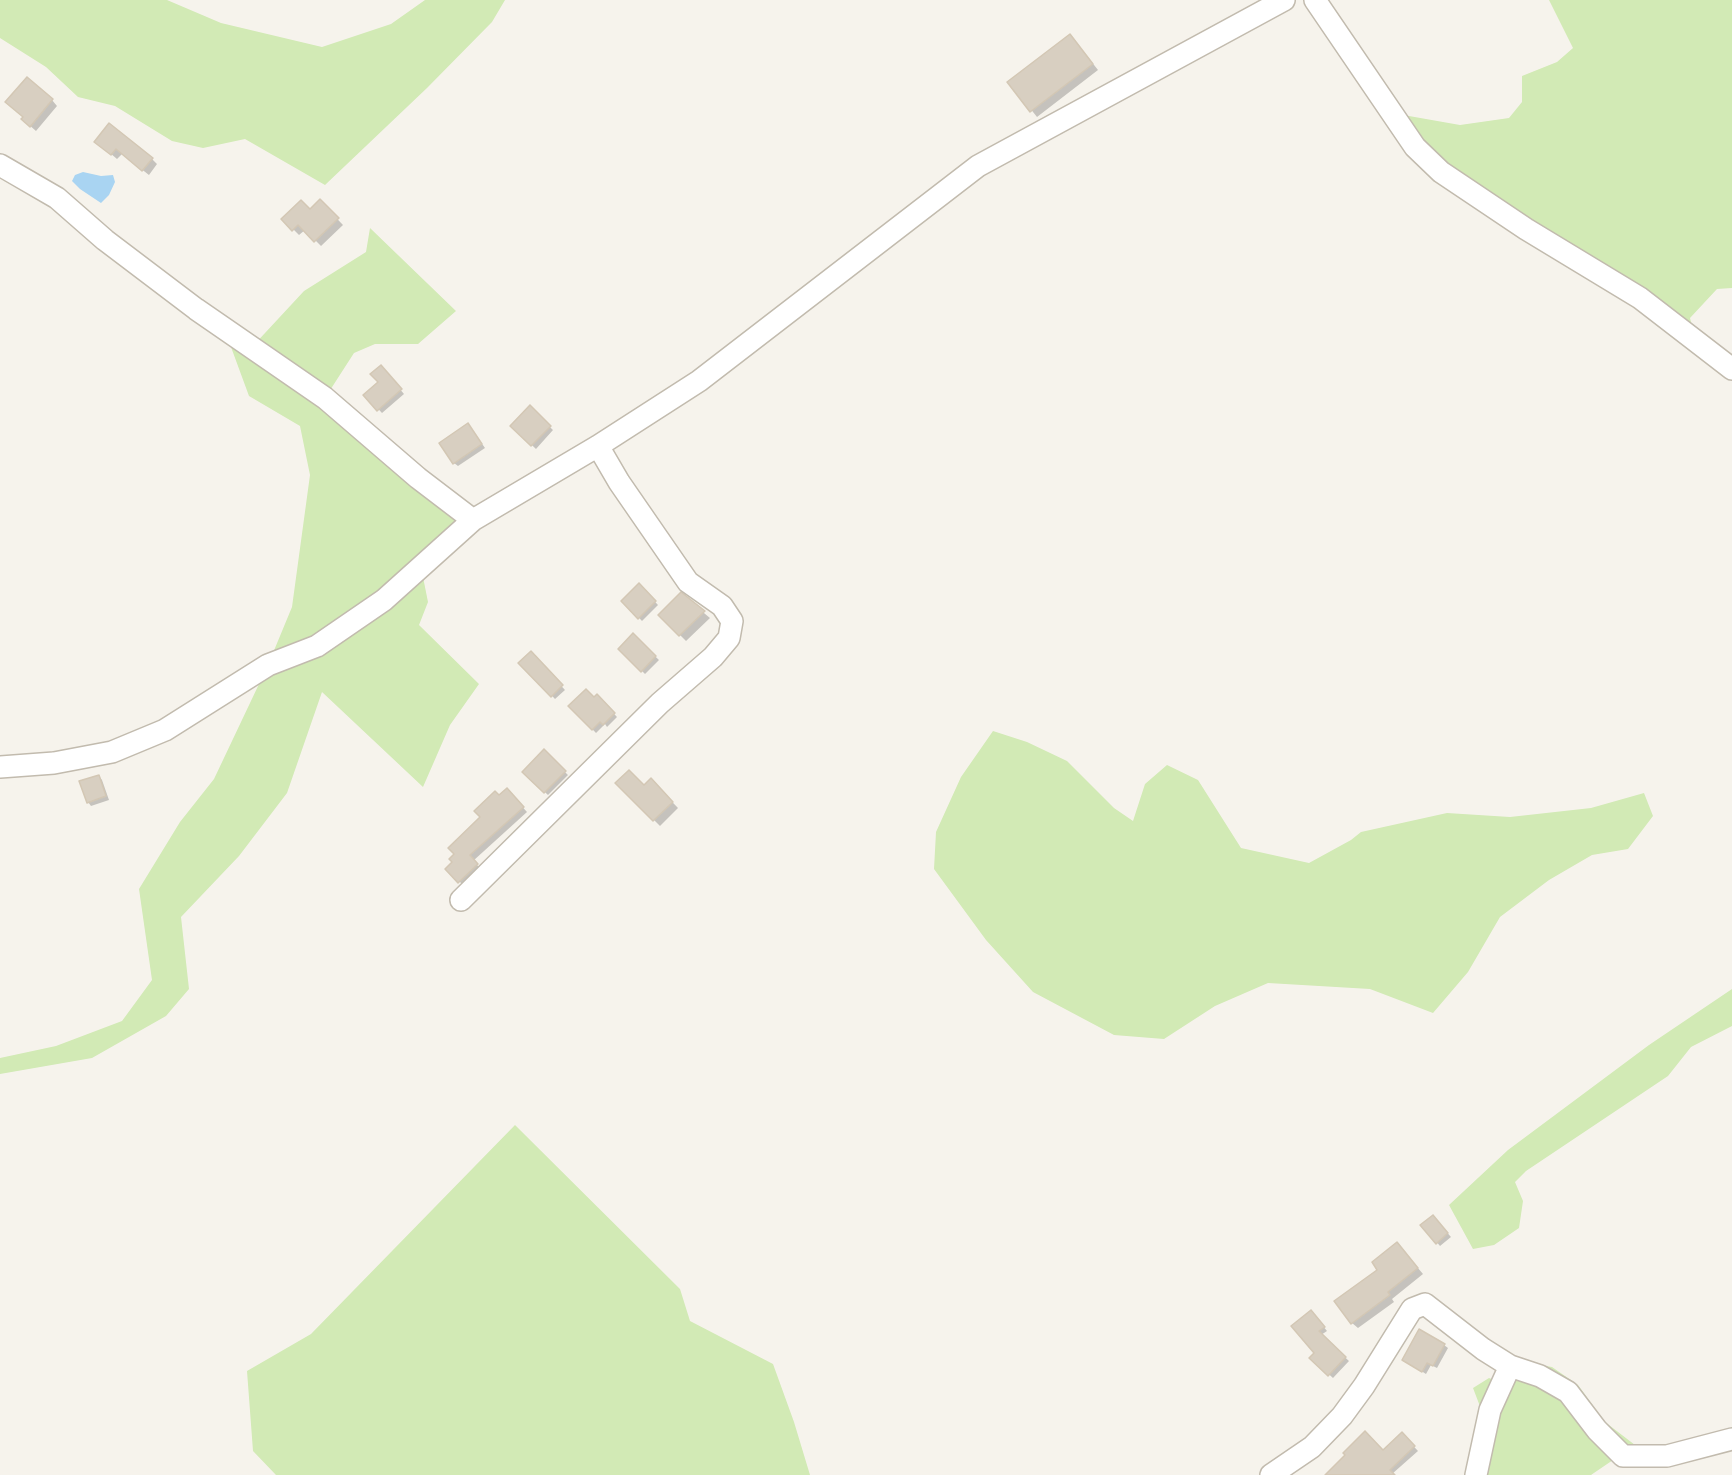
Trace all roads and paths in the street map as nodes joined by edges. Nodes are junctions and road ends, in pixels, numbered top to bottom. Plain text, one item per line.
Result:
1 (1284, 0) edge
2 (1315, 0) edge
3 (0, 165) edge
4 (1732, 369) edge
5 (598, 446) junction
6 (473, 520) junction
7 (0, 766) edge
8 (461, 900) dead end
9 (1510, 1366) junction
10 (1732, 1439) edge
11 (1271, 1475) edge
12 (1476, 1475) edge

1 - 5 street
2 - 4 street
3 - 6 street
5 - 6 street
5 - 8 street
6 - 7 street
9 - 10 street
9 - 11 street
9 - 12 street

